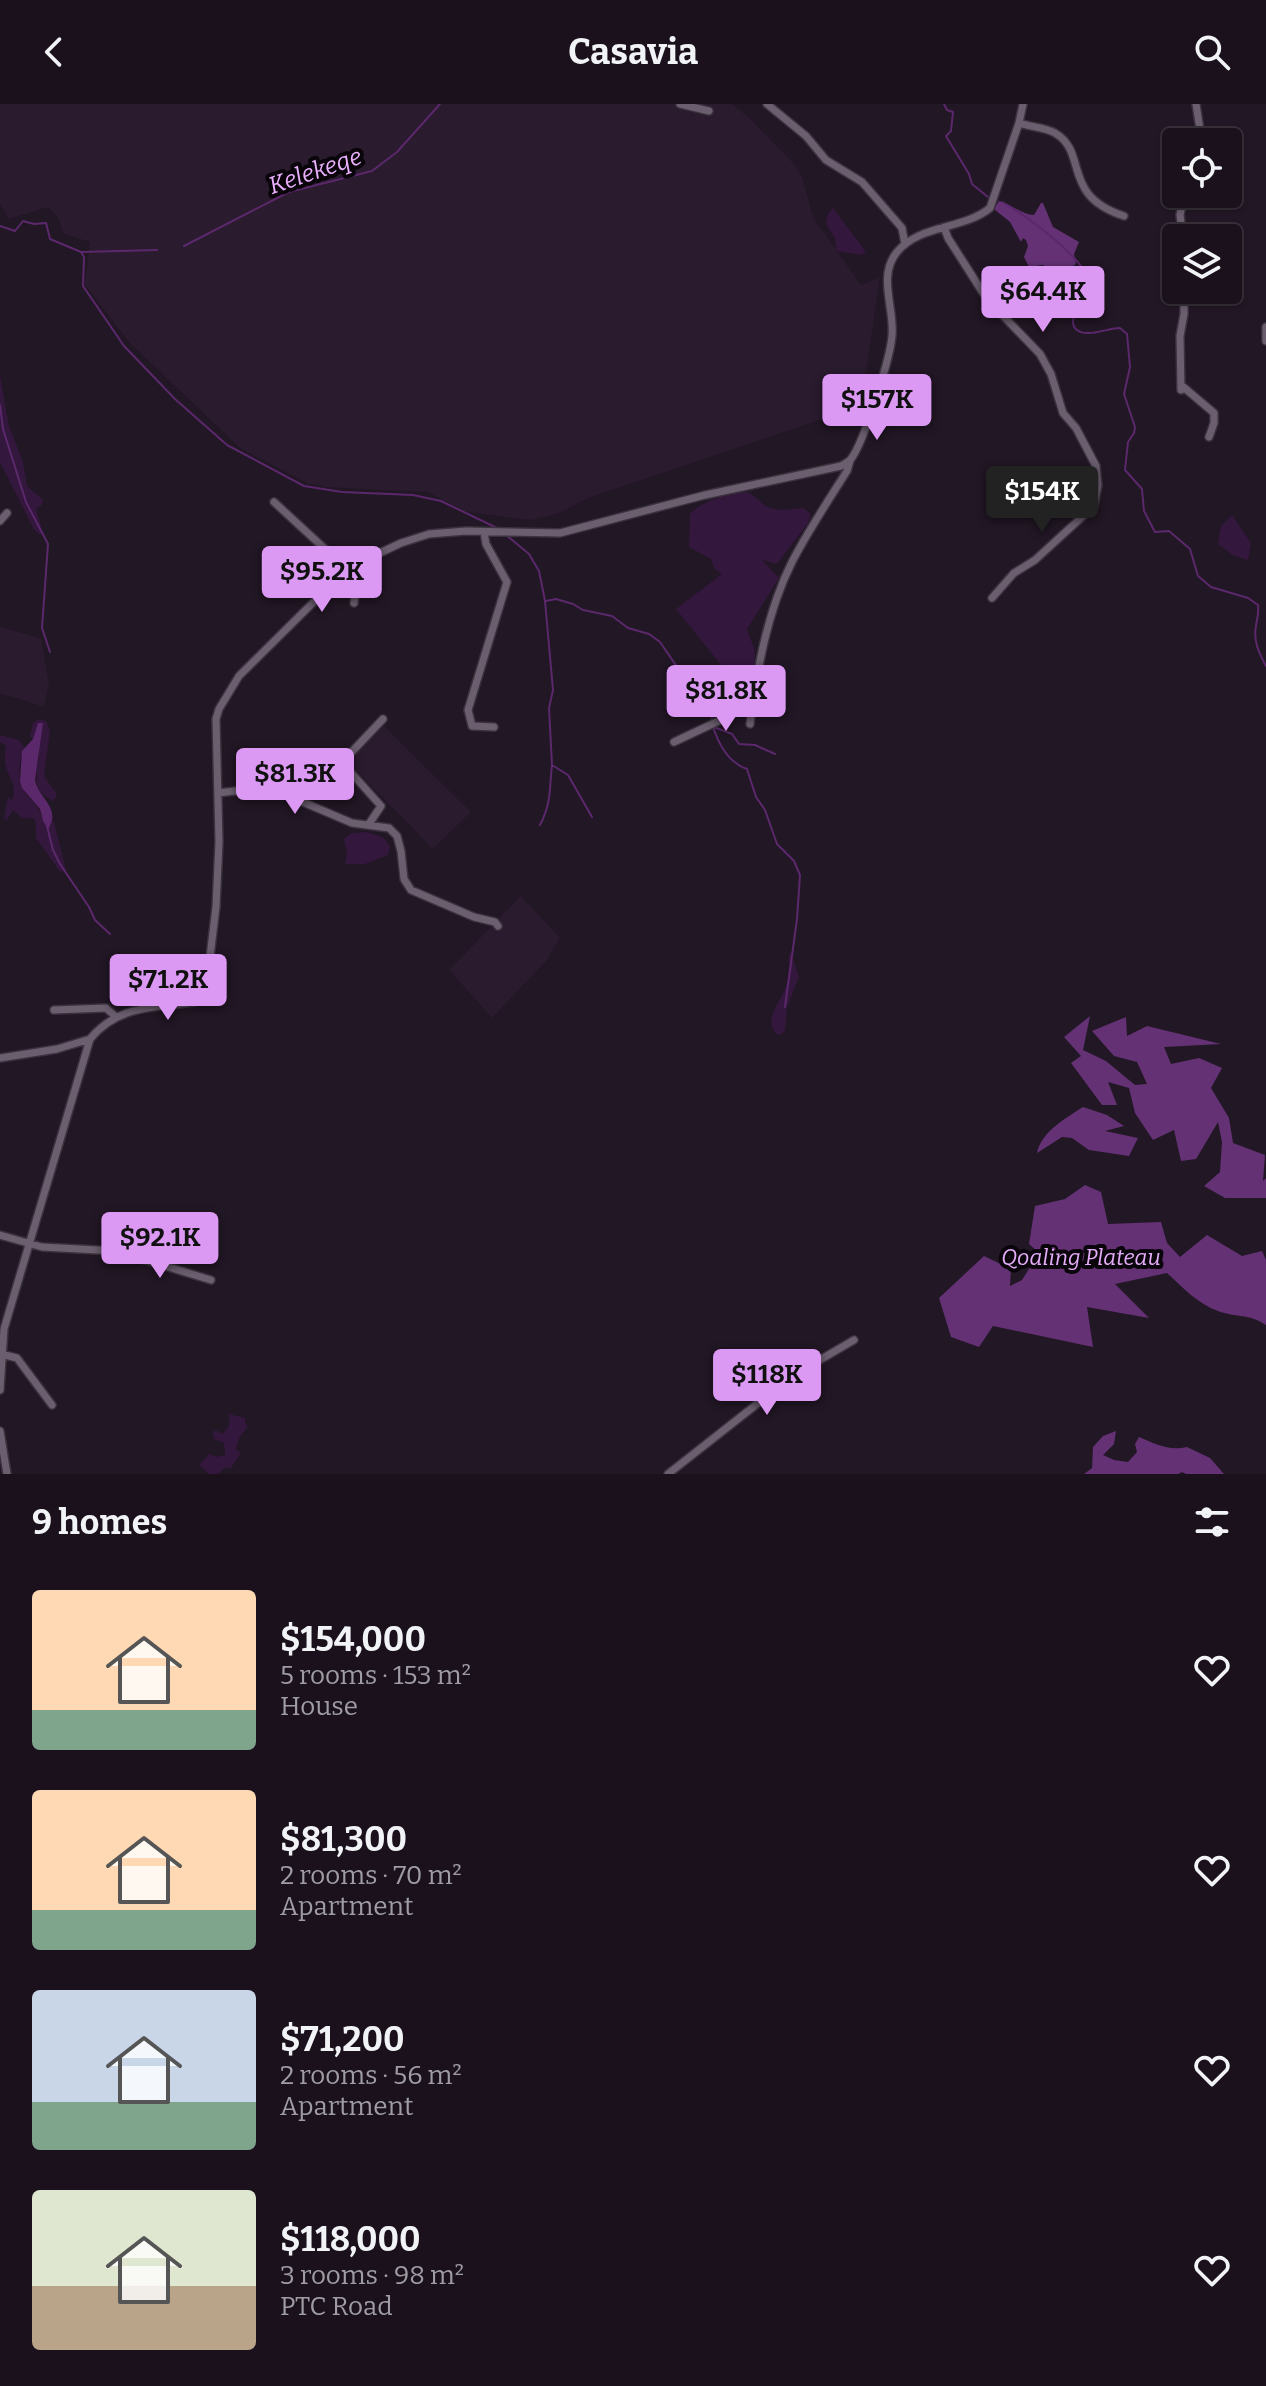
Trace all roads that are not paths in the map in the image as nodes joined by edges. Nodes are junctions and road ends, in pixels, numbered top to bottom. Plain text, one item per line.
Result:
1 (680, 104) edge
2 (767, 104) edge
3 (1023, 104) edge
4 (1196, 104) edge
5 (709, 111) dead end
6 (1019, 123) junction
7 (1200, 128) edge
8 (1124, 216) dead end
9 (944, 227) junction
10 (905, 244) junction
11 (1184, 304) edge
12 (1266, 327) edge
13 (1266, 341) edge
14 (1209, 437) dead end
15 (850, 461) junction
16 (274, 502) dead end
17 (7, 513) dead end
18 (0, 521) edge
19 (484, 532) junction
20 (362, 562) junction
21 (348, 568) junction
22 (992, 598) dead end
23 (354, 603) dead end
24 (754, 688) junction
25 (383, 719) dead end
26 (750, 724) dead end
27 (494, 727) dead end
28 (674, 742) dead end
29 (218, 793) junction
30 (369, 824) junction
31 (498, 926) dead end
32 (54, 1010) dead end
33 (115, 1016) junction
34 (90, 1039) junction
35 (0, 1058) edge
36 (0, 1235) edge
37 (119, 1237) dead end
38 (31, 1242) junction
39 (116, 1251) junction
40 (211, 1280) dead end
41 (2, 1330) edge
42 (854, 1340) dead end
43 (1, 1354) edge
44 (0, 1390) edge
45 (52, 1405) dead end
46 (0, 1431) edge
47 (1, 1453) edge
48 (7, 1474) edge
49 (668, 1474) edge

1 - 5 street
2 - 10 street
3 - 6 street
4 - 7 street
6 - 8 street
6 - 9 street
9 - 10 street
9 - 22 street
10 - 15 street
11 - 14 street
12 - 13 street
15 - 19 street
15 - 24 street
16 - 21 street
17 - 18 street
19 - 20 street
19 - 27 street
20 - 21 street
20 - 23 street
21 - 29 street
24 - 26 street
24 - 28 street
25 - 30 street
29 - 30 street
29 - 33 street
30 - 31 street
32 - 33 street
33 - 34 street
34 - 35 street
34 - 38 street
36 - 38 street
37 - 39 street
38 - 39 street
38 - 41 street
39 - 40 street
41 - 43 street
42 - 49 street
43 - 44 street
43 - 45 street
46 - 47 street
47 - 48 street

